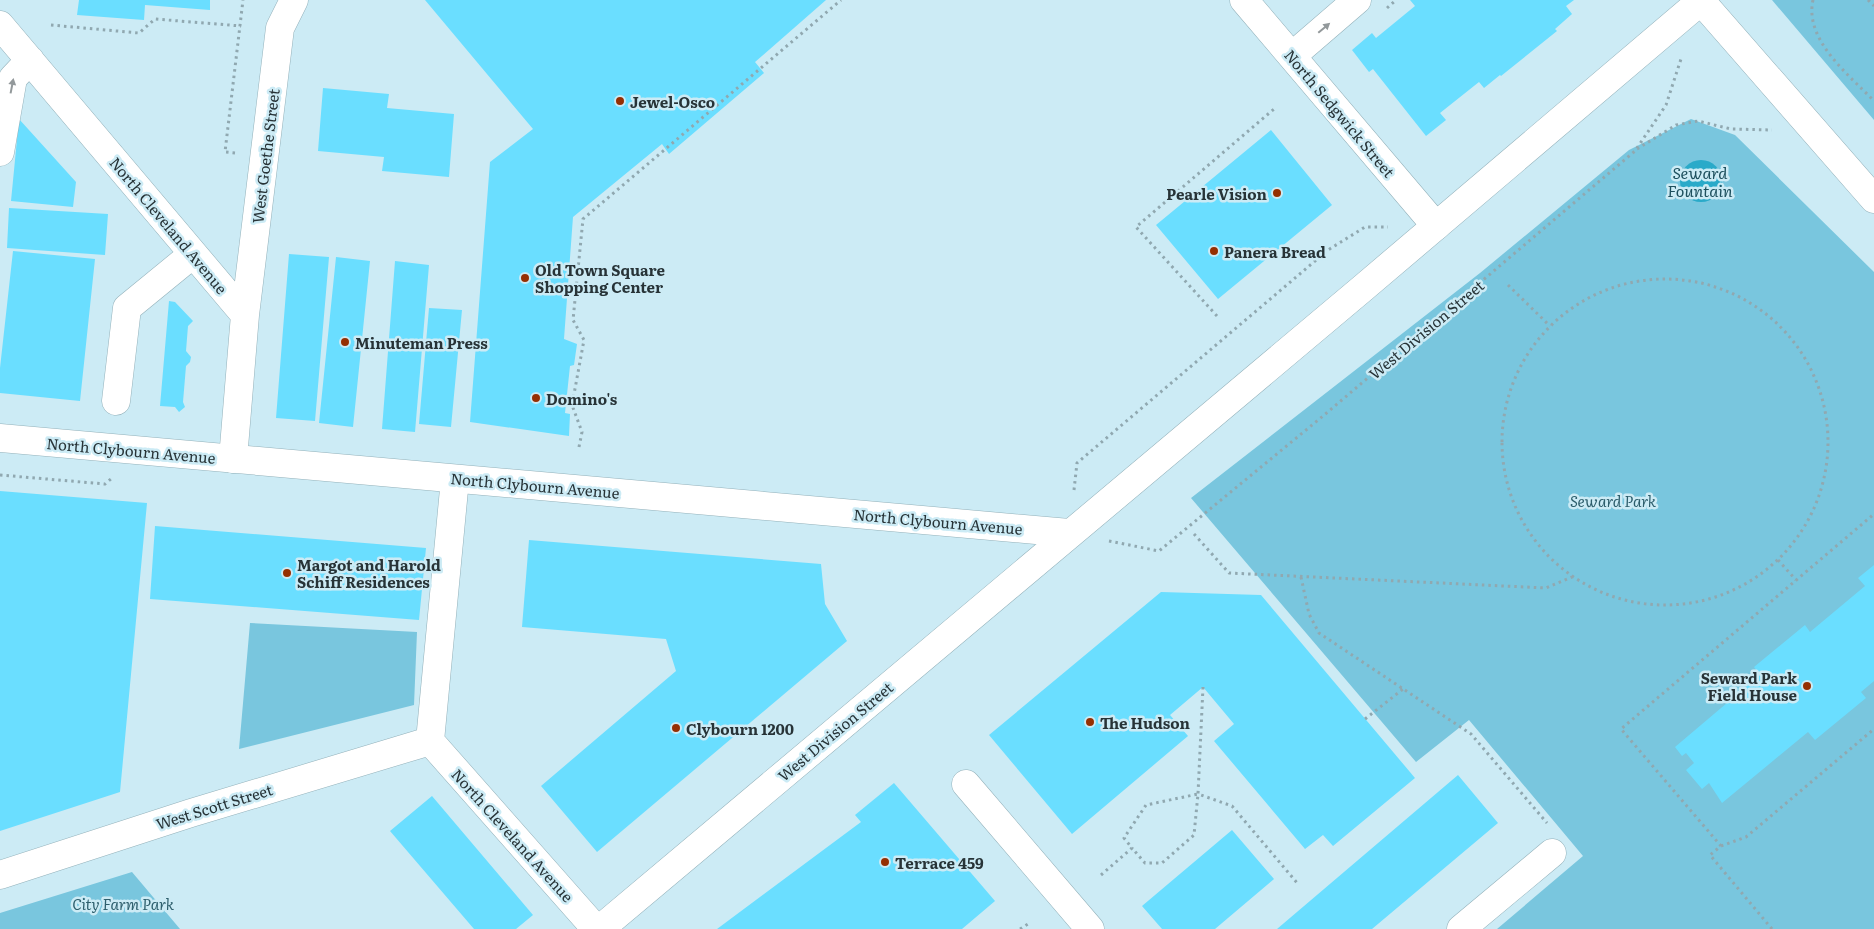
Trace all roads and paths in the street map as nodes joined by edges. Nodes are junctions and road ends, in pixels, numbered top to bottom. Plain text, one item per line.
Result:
1 (243, 0) edge
2 (294, 0) edge
3 (841, 0) edge
4 (1244, 0) edge
5 (1357, 0) edge
6 (1813, 0) edge
7 (1868, 0) edge
8 (1702, 1) edge
9 (1874, 6) edge
10 (0, 25) edge
11 (51, 25) dead end
12 (241, 26) junction
13 (1292, 56) junction
14 (1682, 58) dead end
15 (30, 60) junction
16 (1874, 101) edge
17 (1274, 109) dead end
18 (1816, 132) junction
19 (1635, 151) junction
20 (0, 152) edge
21 (265, 156) junction
22 (1874, 199) edge
23 (1436, 226) junction
24 (194, 254) junction
25 (1508, 285) dead end
26 (245, 316) junction
27 (1216, 316) dead end
28 (1550, 326) junction
29 (116, 401) dead end
30 (0, 438) edge
31 (579, 447) dead end
32 (233, 460) junction
33 (455, 479) junction
34 (1874, 514) edge
35 (1069, 533) junction
36 (1194, 534) dead end
37 (1778, 560) junction
38 (1301, 576) junction
39 (1572, 577) junction
40 (1796, 580) junction
41 (1203, 687) dead end
42 (1403, 689) junction
43 (1366, 719) dead end
44 (1874, 729) edge
45 (430, 741) junction
46 (966, 784) dead end
47 (1198, 794) junction
48 (1721, 846) junction
49 (1132, 848) junction
50 (1552, 853) joint
51 (0, 875) edge
52 (1101, 875) dead end
53 (1298, 884) dead end
54 (1028, 924) dead end
55 (596, 929) edge
56 (600, 929) edge
57 (1020, 929) edge
58 (1090, 929) edge
59 (1461, 929) edge
60 (1772, 929) edge

1 - 12 path
2 - 21 main road, West Goethe Street
3 - 31 path
4 - 13 main road, North Sedgwick Street
13 -> 5 main road
6 - 16 path
7 - 9 path
8 - 18 main road
8 - 23 main road, West Division Street
10 - 15 main road, North Cleveland Avenue
11 - 12 path
12 - 21 path
13 - 23 main road, North Sedgwick Street
14 - 19 path, West Division Street
20 -> 15 main road
15 - 24 main road, North Cleveland Avenue
17 - 27 path
18 - 19 path
18 - 22 main road
19 - 35 path, West Division Street
21 - 26 main road, West Goethe Street
23 - 35 main road, West Division Street
23 - 35 path
24 - 26 main road, North Cleveland Avenue
24 - 29 main road
25 - 28 path
26 - 32 main road
28 - 37 path
28 - 39 path
30 - 32 main road, North Clybourn Avenue
32 - 33 main road, North Clybourn Avenue
33 - 35 main road, North Clybourn Avenue
33 - 45 main road
34 - 40 path
35 - 56 main road, West Division Street
36 - 38 path
37 - 39 path
37 - 40 path
38 - 39 path
38 - 42 path
40 - 48 path
41 - 47 path
42 - 43 path
42 - 50 path
44 - 48 path
45 - 51 main road, West Scott Street
45 - 55 main road, North Cleveland Avenue
46 - 58 main road
47 - 49 path
47 - 49 path
47 - 53 path
48 - 60 path
49 - 52 path
50 - 59 main road
54 - 57 path

